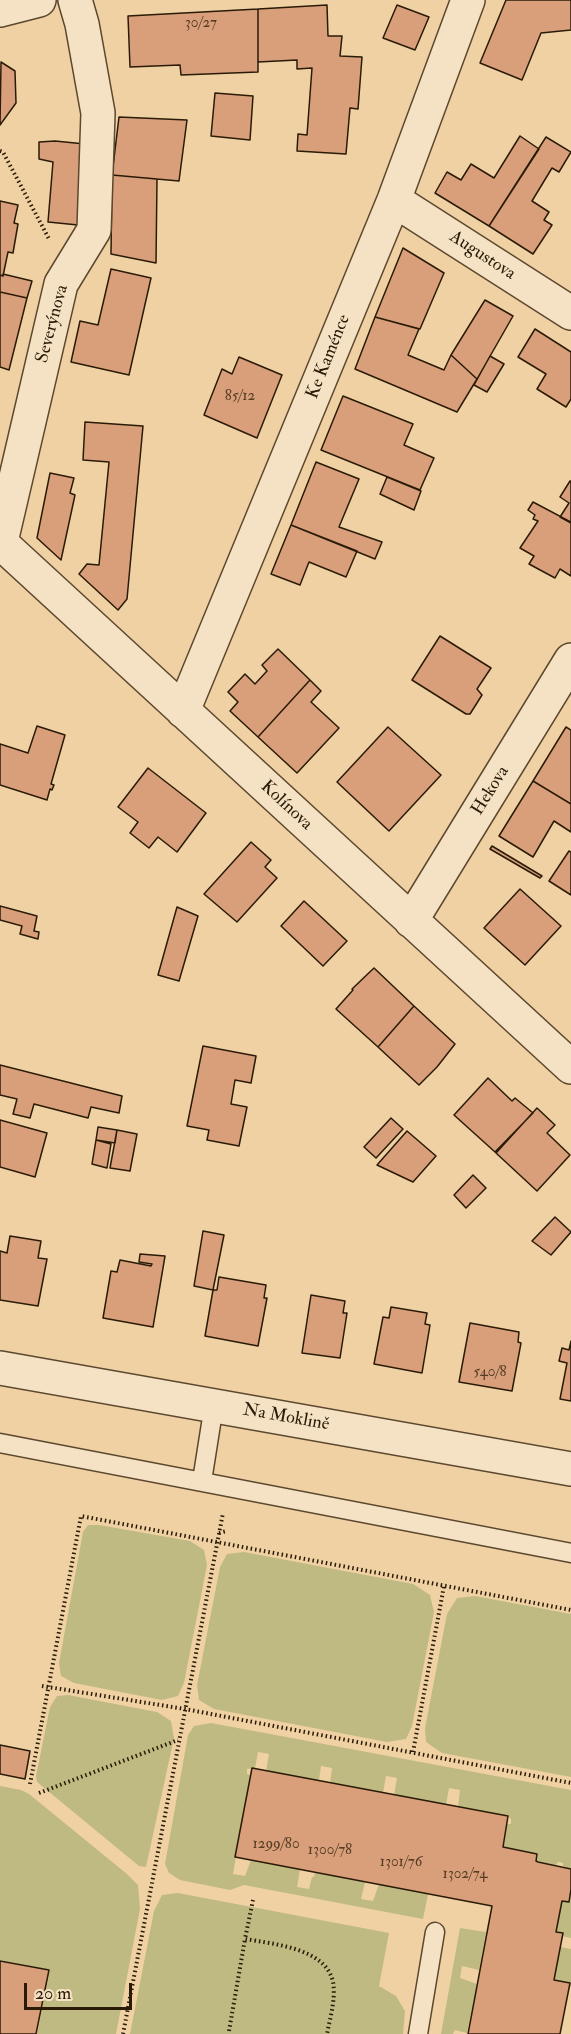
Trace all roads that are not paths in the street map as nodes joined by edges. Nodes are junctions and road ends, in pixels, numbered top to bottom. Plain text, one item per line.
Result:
1 (39, 0) edge
2 (75, 0) edge
3 (468, 0) edge
4 (0, 10) edge
5 (394, 200) junction
6 (571, 313) edge
7 (0, 544) edge
8 (571, 660) edge
9 (183, 711) junction
10 (411, 921) junction
11 (571, 1067) edge
12 (0, 1368) edge
13 (214, 1405) junction
14 (0, 1443) edge
15 (571, 1469) edge
16 (202, 1481) junction
17 (571, 1553) edge
18 (435, 1932) dead end
19 (418, 2034) edge

1 - 4 street
2 - 7 street, Severýnova
3 - 5 street, Ke Kaménce
5 - 6 street, Augustova
5 - 9 street, Ke Kaménce
7 - 9 street, Kolínova
8 - 10 street, Hekova
9 - 10 street, Kolínova
10 - 11 street, Kolínova
12 - 13 street, Na Moklině
13 - 15 street, Na Moklině
13 - 16 lane
14 - 16 lane
16 - 17 lane
18 - 19 lane

